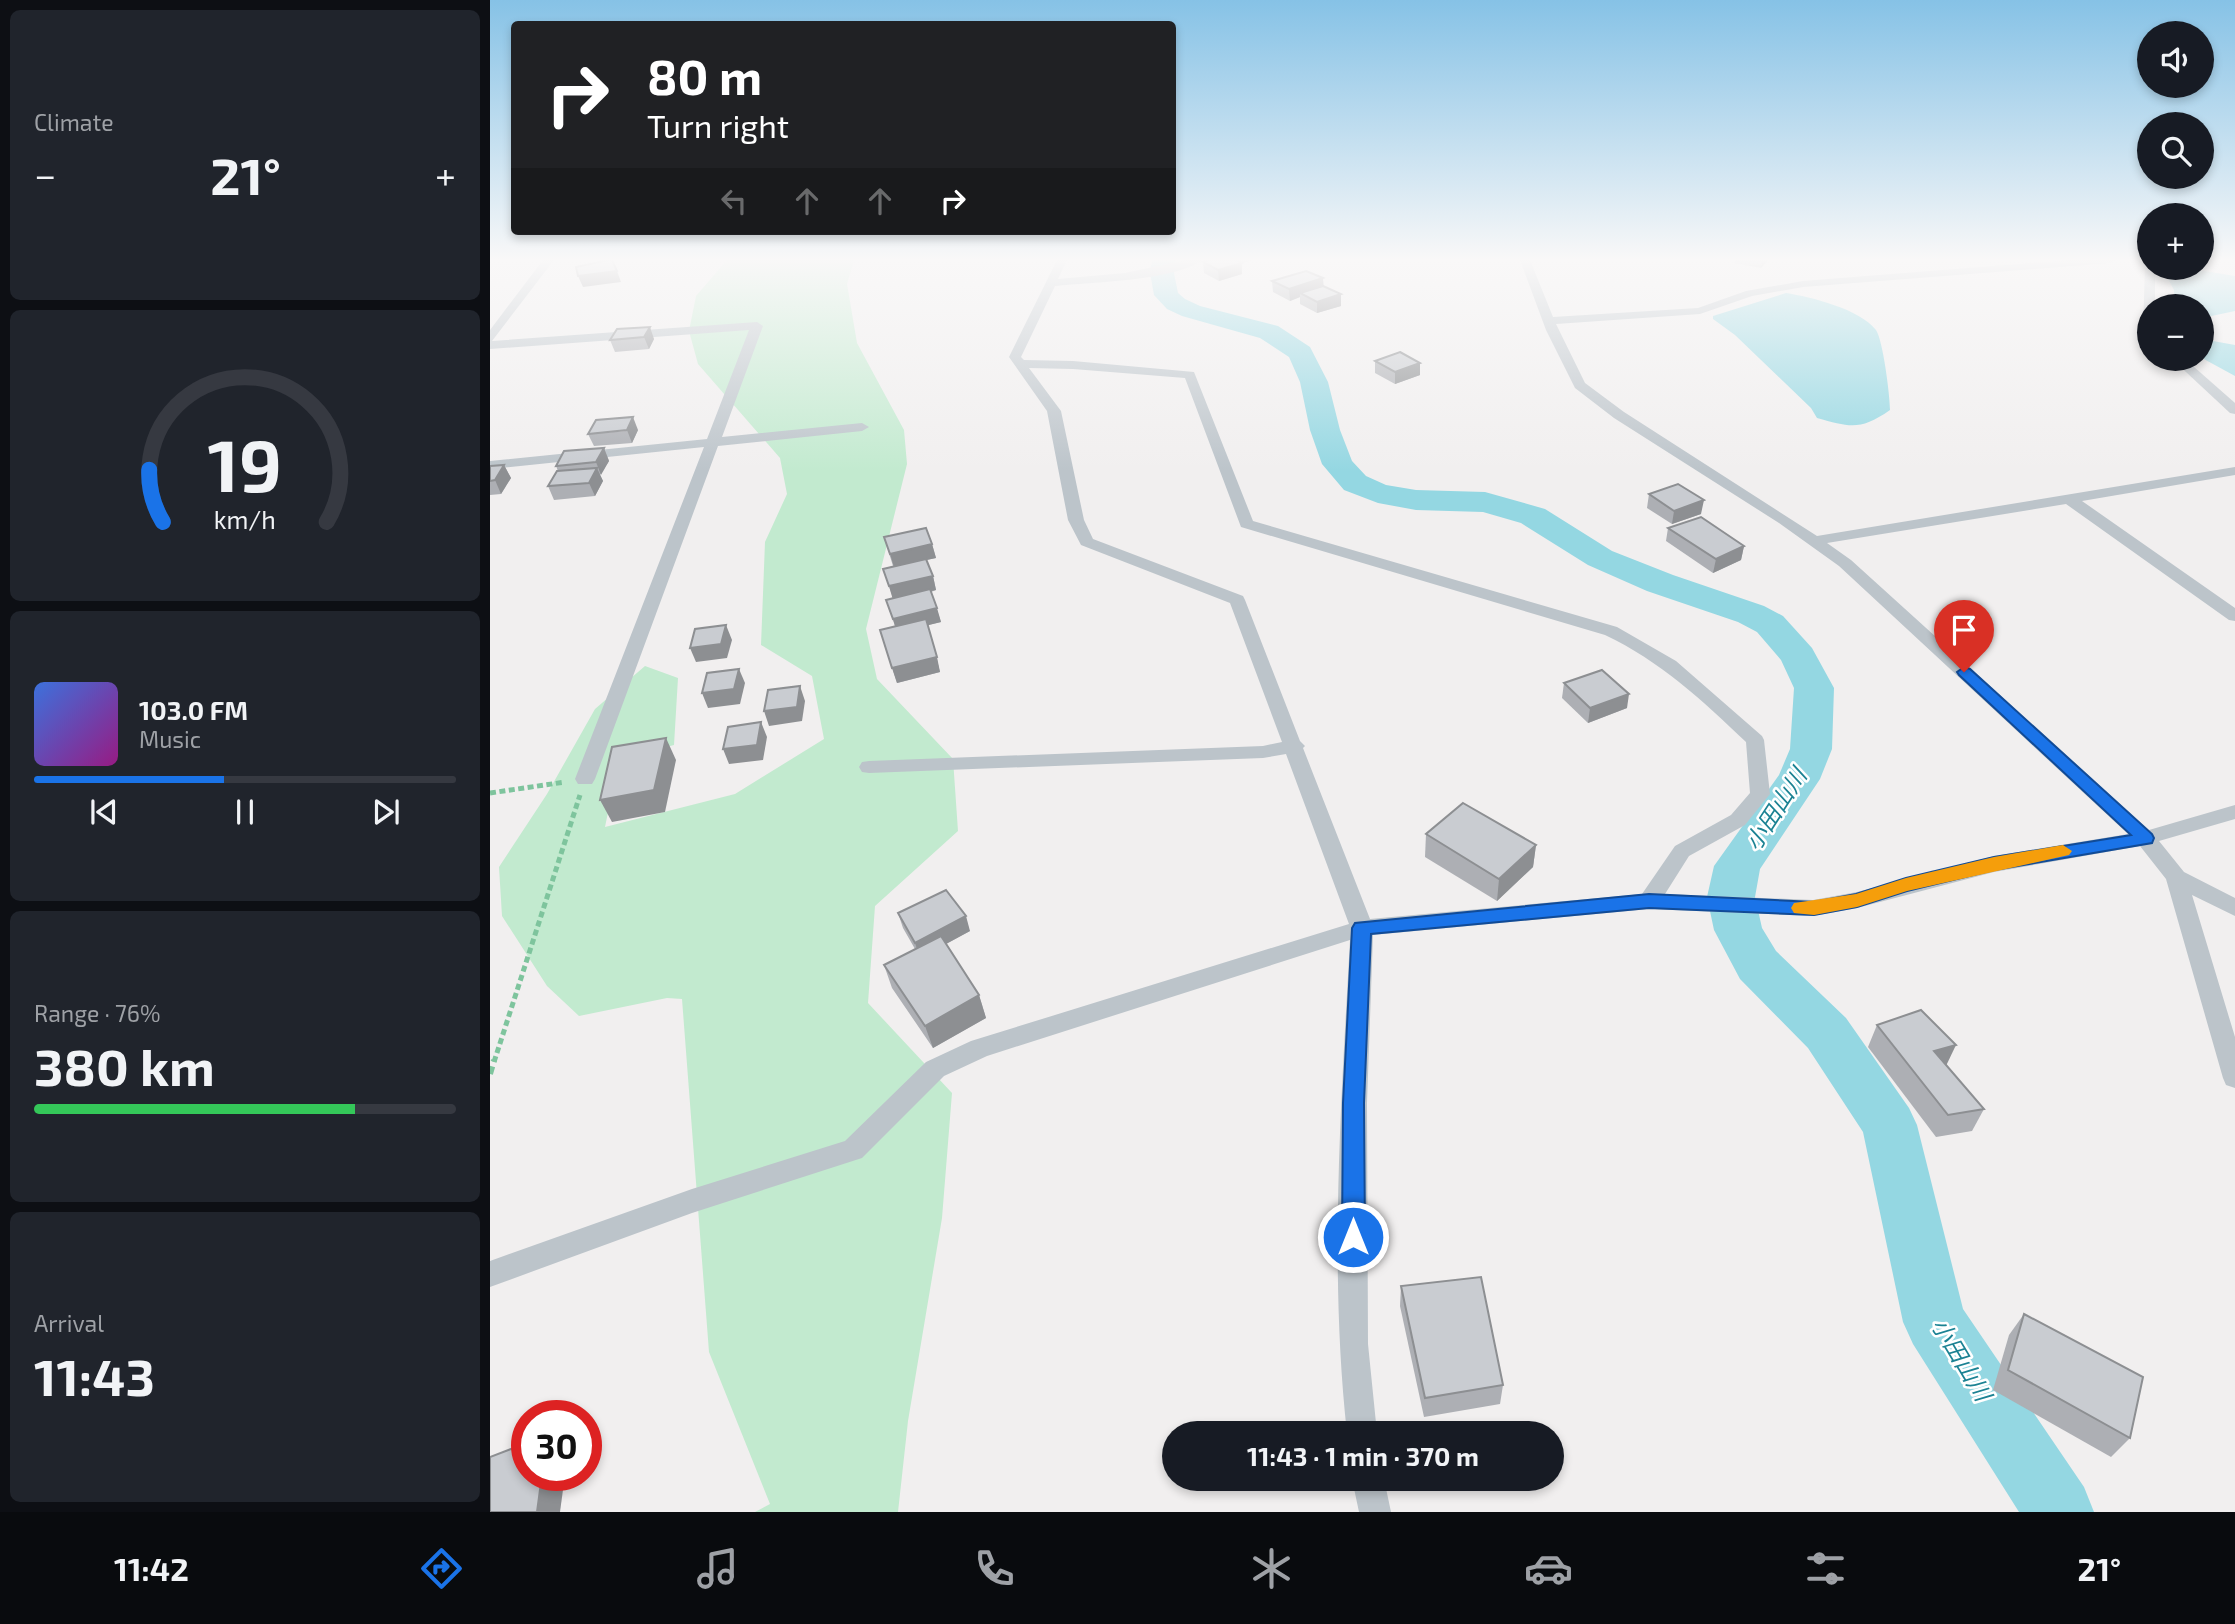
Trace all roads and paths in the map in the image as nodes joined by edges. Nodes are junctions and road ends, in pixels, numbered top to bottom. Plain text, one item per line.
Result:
1 (693, 331) edge
2 (755, 331) edge
3 (1027, 331) edge
4 (1553, 331) edge
5 (490, 345) edge
6 (1018, 364) junction
7 (2191, 371) edge
8 (2235, 410) edge
9 (862, 427) dead end
10 (712, 443) junction
11 (490, 465) edge
12 (2235, 471) edge
13 (2069, 499) junction
14 (1814, 541) junction
15 (2235, 616) edge
16 (1295, 746) junction
17 (869, 767) dead end
18 (585, 779) junction
19 (490, 793) edge
20 (2235, 812) edge
21 (2146, 838) junction
22 (2176, 877) junction
23 (1649, 901) junction
24 (2235, 908) edge
25 (1362, 928) junction
26 (490, 1074) edge
27 (2235, 1078) edge
28 (490, 1273) edge
29 (1361, 1421) edge
30 (1371, 1491) edge
31 (1375, 1512) edge

1 - 5 street
2 - 10 street
3 - 6 street
4 - 14 street
6 - 16 street
6 - 23 street
7 - 8 street
9 - 10 street
10 - 11 street
10 - 18 street
12 - 13 street
13 - 14 street
13 - 15 street
14 - 21 street
16 - 17 street
16 - 25 street
18 - 19 path
18 - 26 path
20 - 21 street
21 - 22 street
21 - 23 street
22 - 24 street
22 - 27 street
23 - 25 street
25 - 28 street
25 - 29 street
30 - 31 street

